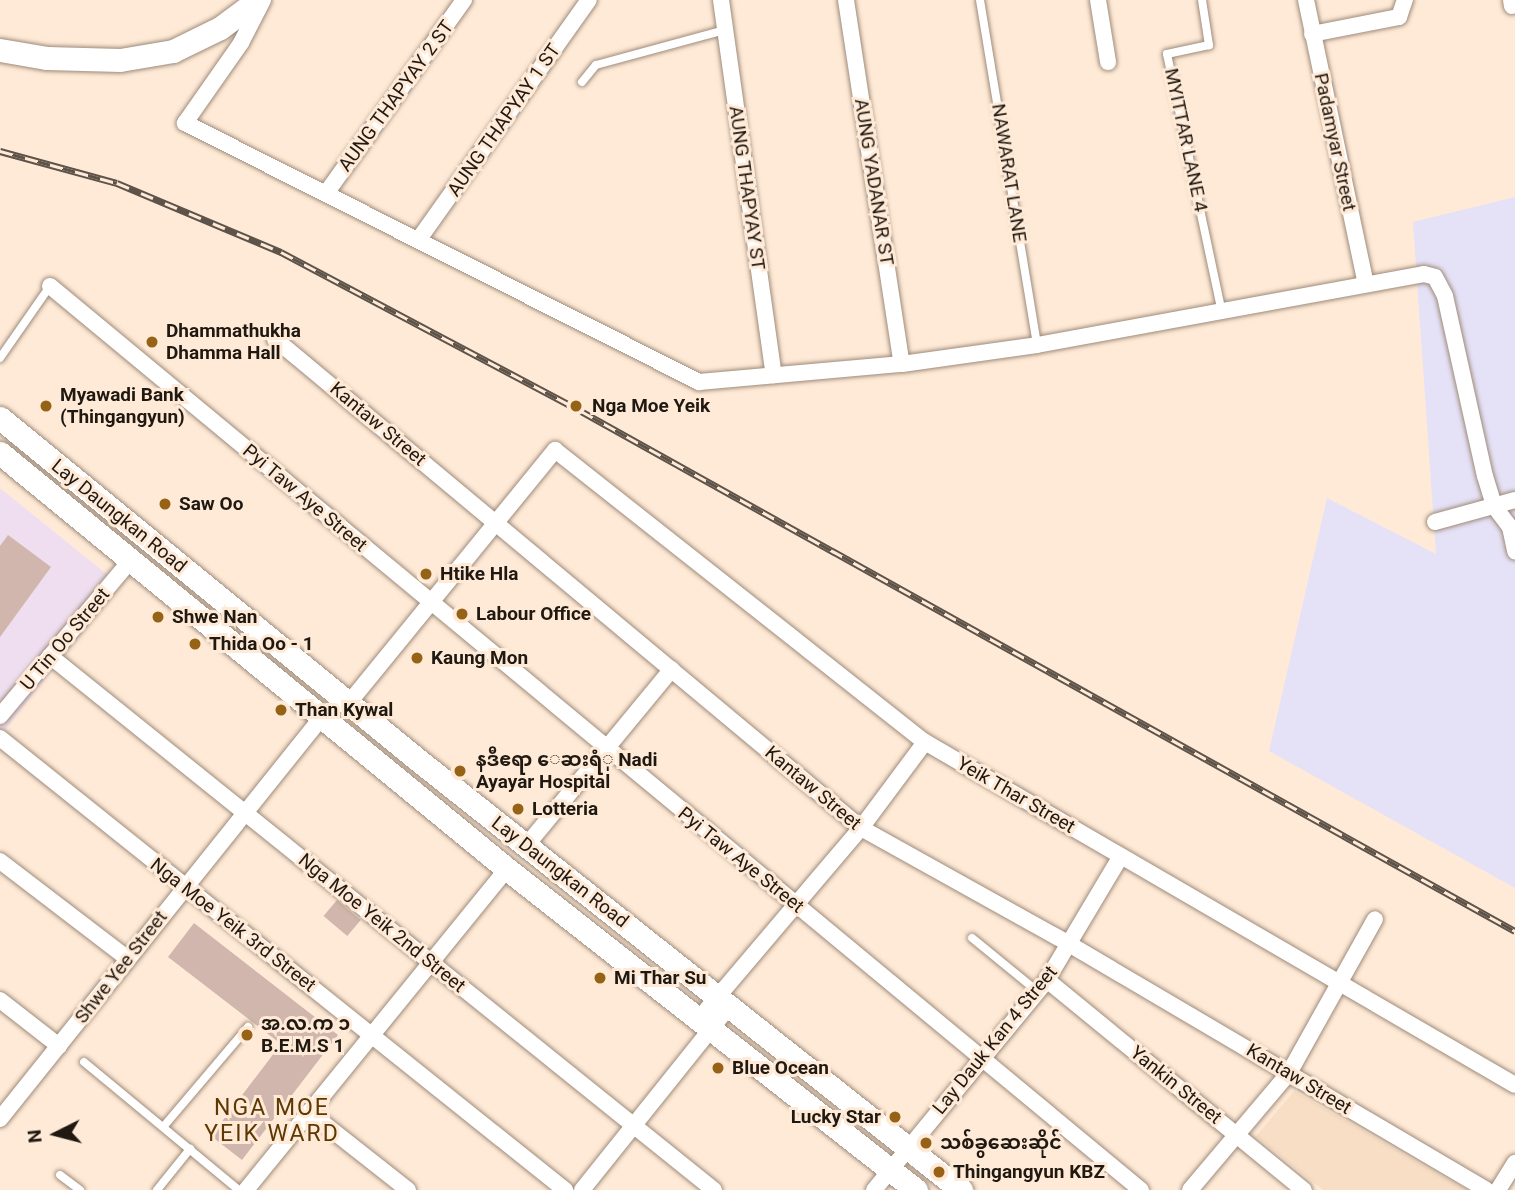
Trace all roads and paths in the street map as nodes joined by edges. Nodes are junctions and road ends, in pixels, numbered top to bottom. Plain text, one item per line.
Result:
1 (260, 0) edge
2 (464, 0) edge
3 (589, 0) edge
4 (720, 0) edge
5 (846, 0) edge
6 (981, 0) edge
7 (1098, 0) edge
8 (1202, 0) edge
9 (1306, 0) edge
10 (1405, 0) edge
11 (725, 30) junction
12 (1312, 33) junction
13 (0, 50) edge
14 (1108, 62) dead end
15 (582, 82) dead end
16 (327, 192) junction
17 (419, 239) junction
18 (1366, 284) junction
19 (50, 286) joint
20 (1222, 312) junction
21 (275, 339) dead end
22 (1037, 345) junction
23 (0, 358) edge
24 (902, 364) junction
25 (774, 375) junction
26 (0, 418) edge
27 (0, 453) edge
28 (1515, 500) edge
29 (1494, 506) junction
30 (496, 522) junction
31 (1435, 522) dead end
32 (1515, 551) edge
33 (130, 562) junction
34 (429, 603) junction
35 (50, 656) junction
36 (671, 669) junction
37 (348, 704) junction
38 (0, 716) edge
39 (322, 717) junction
40 (0, 738) edge
41 (925, 743) junction
42 (605, 748) junction
43 (418, 760) junction
44 (400, 782) junction
45 (245, 811) junction
46 (860, 828) junction
47 (526, 846) junction
48 (1121, 856) junction
49 (0, 861) edge
50 (507, 869) junction
51 (185, 887) junction
52 (794, 904) junction
53 (1375, 919) dead end
54 (972, 938) dead end
55 (1069, 944) junction
56 (128, 959) junction
57 (429, 962) junction
58 (1340, 983) junction
59 (1042, 985) junction
60 (0, 1000) edge
61 (723, 1000) junction
62 (705, 1025) junction
63 (248, 1027) dead end
64 (371, 1035) junction
65 (59, 1046) junction
66 (981, 1058) junction
67 (84, 1062) dead end
68 (1289, 1073) junction
69 (1515, 1085) edge
70 (309, 1112) junction
71 (0, 1119) edge
72 (164, 1126) junction
73 (636, 1127) junction
74 (1237, 1135) junction
75 (908, 1147) junction
76 (190, 1149) junction
77 (1515, 1163) edge
78 (891, 1169) junction
79 (60, 1175) dead end
80 (80, 1190) edge
81 (157, 1190) edge
82 (239, 1190) edge
83 (246, 1190) edge
84 (408, 1190) edge
85 (565, 1190) edge
86 (582, 1190) edge
87 (714, 1190) edge
88 (874, 1190) edge
89 (916, 1190) edge
90 (961, 1190) edge
91 (1141, 1190) edge
92 (1190, 1190) edge
93 (1304, 1190) edge
94 (1486, 1190) edge
95 (1498, 1190) edge

1 - 13 main road
1 - 16 street
2 - 16 street, AUNG THAPYAY 2 ST
3 - 17 street, AUNG THAPYAY 1 ST
4 - 11 street, AUNG THAPYAY ST
5 - 24 street, AUNG YADANAR ST
6 - 22 lane, NAWARAT LANE
7 - 14 street
8 - 20 lane, MYITTAR LANE 4
9 - 12 street, Padamyar Street
10 - 12 street
11 - 15 lane
11 - 25 street, AUNG THAPYAY ST
12 - 18 street, Padamyar Street
16 - 17 street
17 - 25 street
18 - 20 street
18 - 29 street
19 - 23 lane
19 - 34 street, Pyi Taw Aye Street
20 - 22 street
21 - 30 street, Kantaw Street
22 - 24 street
24 - 25 street
26 - 37 main road, Lay Daungkan Road
27 - 33 main road, Lay Daungkan Road
28 - 29 street
29 - 31 street
29 - 32 street
30 - 34 street
30 - 36 street, Kantaw Street
30 - 41 street, Yeik Thar Street
33 - 35 street, U Tin Oo Street
33 - 39 main road, Lay Daungkan Road
34 - 37 street
34 - 42 street, Pyi Taw Aye Street
35 - 38 street, U Tin Oo Street
35 - 45 street, Nga Moe Yeik 2nd Street
36 - 42 street
36 - 46 street, Kantaw Street
37 - 43 main road, Lay Daungkan Road
39 - 44 main road, Lay Daungkan Road
39 - 45 street, Shwe Yee Street
40 - 51 street, Nga Moe Yeik 3rd Street
41 - 46 street
41 - 48 street, Yeik Thar Street
42 - 47 street
42 - 52 street, Pyi Taw Aye Street
43 - 44 main road
43 - 47 main road, Lay Daungkan Road
44 - 50 main road, Lay Daungkan Road
45 - 51 street, Shwe Yee Street
45 - 57 street, Nga Moe Yeik 2nd Street
46 - 52 street
46 - 55 street, Kantaw Street
47 - 50 main road
47 - 61 main road, Lay Daungkan Road
48 - 55 street, Lay Dauk Kan 4 Street
48 - 58 street, Yeik Thar Street
49 - 56 street
50 - 57 street
50 - 62 main road, Lay Daungkan Road
51 - 56 street, Shwe Yee Street
51 - 64 street, Nga Moe Yeik 3rd Street
52 - 61 street
52 - 66 street, Pyi Taw Aye Street
53 - 58 street
54 - 59 lane
55 - 59 street, Lay Dauk Kan 4 Street
55 - 68 street, Kantaw Street
56 - 65 street, Shwe Yee Street
57 - 64 street
57 - 73 street, Nga Moe Yeik 2nd Street
58 - 68 street
58 - 69 street, Yeik Thar Street
59 - 66 street, Lay Dauk Kan 4 Street
59 - 74 street, Yankin Street
60 - 65 street
61 - 62 street
61 - 75 main road, Lay Daungkan Road
62 - 73 street
62 - 78 main road, Lay Daungkan Road
63 - 72 lane
64 - 70 street
64 - 85 street, Nga Moe Yeik 3rd Street
65 - 71 street, Shwe Yee Street
66 - 75 street, Lay Dauk Kan 4 Street
66 - 91 street, Pyi Taw Aye Street
67 - 72 lane
68 - 74 street
68 - 94 street, Kantaw Street
70 - 83 street
70 - 84 street
72 - 76 lane
73 - 86 street
73 - 87 street, Nga Moe Yeik 2nd Street
74 - 92 street
74 - 93 street, Yankin Street
75 - 78 street, Lay Dauk Kan 4 Street
75 - 90 main road, Lay Daungkan Road
76 - 81 lane
76 - 82 lane
77 - 95 street
78 - 88 street, Lay Dauk Kan 4 Street
78 - 89 main road, Lay Daungkan Road
79 - 80 lane

